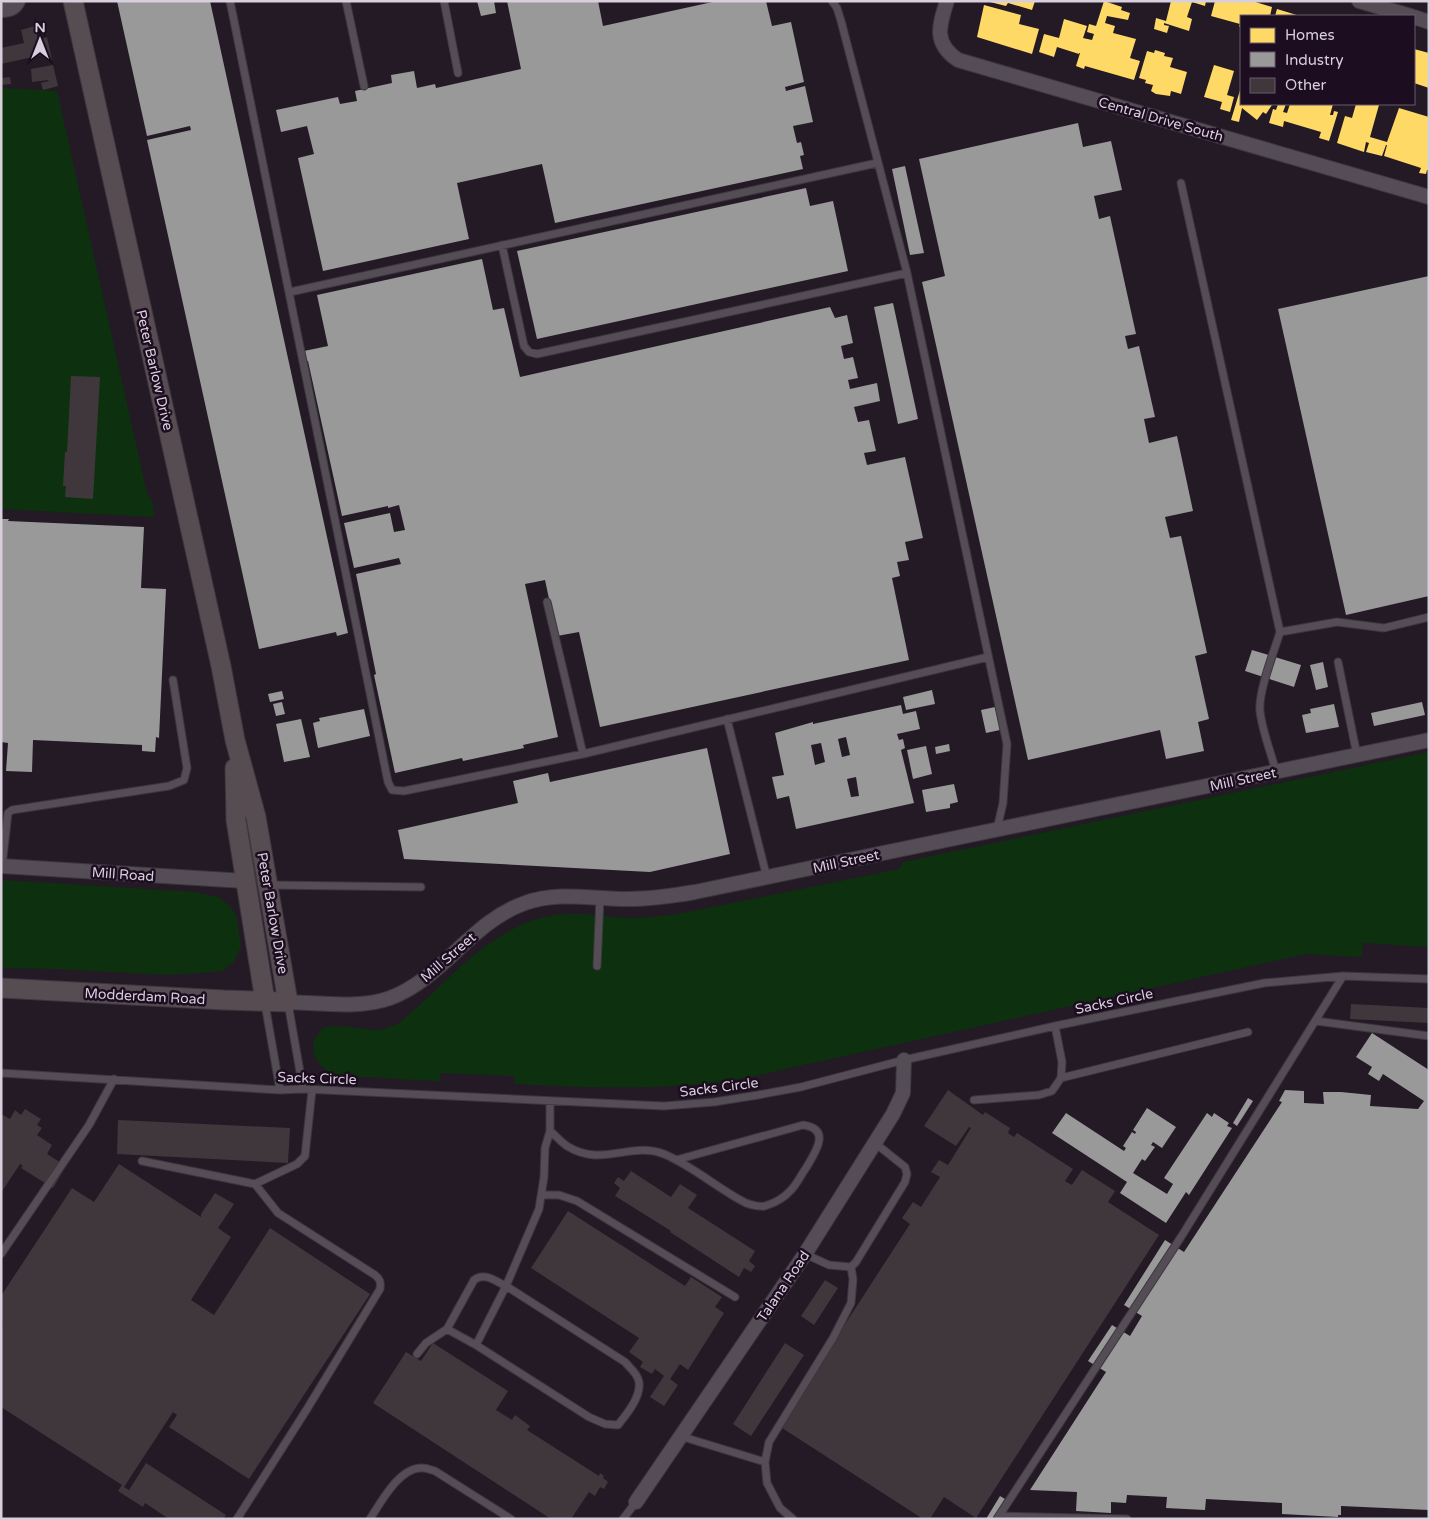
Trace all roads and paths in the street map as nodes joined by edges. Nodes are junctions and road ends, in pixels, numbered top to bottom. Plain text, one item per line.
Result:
1 (18, 1) edge
2 (73, 1) edge
3 (230, 1) edge
4 (346, 1) edge
5 (444, 1) edge
6 (832, 1) edge
7 (947, 1) edge
8 (1359, 1) edge
9 (1, 10) edge
10 (1405, 15) edge
11 (1415, 18) edge
12 (1429, 22) edge
13 (458, 73) dead end
14 (364, 86) dead end
15 (878, 163) junction
16 (1181, 182) dead end
17 (1429, 197) edge
18 (502, 245) junction
19 (906, 273) junction
20 (290, 292) junction
21 (546, 602) dead end
22 (1429, 617) edge
23 (1280, 632) junction
24 (988, 657) junction
25 (1338, 662) dead end
26 (173, 680) dead end
27 (727, 719) junction
28 (235, 740) junction
29 (1429, 740) edge
30 (583, 754) junction
31 (1358, 755) junction
32 (1276, 772) junction
33 (998, 829) junction
34 (2, 866) edge
35 (767, 878) junction
36 (245, 881) junction
37 (267, 885) junction
38 (421, 887) dead end
39 (600, 898) junction
40 (597, 966) dead end
41 (1343, 976) junction
42 (1429, 979) edge
43 (1, 988) edge
44 (265, 1002) junction
45 (288, 1002) junction
46 (1316, 1020) junction
47 (1055, 1026) junction
48 (1248, 1032) dead end
49 (1429, 1036) edge
50 (904, 1060) junction
51 (1, 1073) edge
52 (1061, 1078) junction
53 (114, 1079) junction
54 (303, 1089) junction
55 (280, 1090) junction
56 (312, 1090) junction
57 (974, 1100) dead end
58 (550, 1101) junction
59 (550, 1131) junction
60 (874, 1143) junction
61 (676, 1160) junction
62 (142, 1161) dead end
63 (255, 1184) junction
64 (542, 1194) junction
65 (1, 1254) edge
66 (805, 1254) junction
67 (851, 1267) junction
68 (506, 1286) junction
69 (736, 1297) dead end
70 (447, 1329) junction
71 (476, 1345) junction
72 (417, 1354) dead end
73 (680, 1436) junction
74 (765, 1462) junction
75 (636, 1502) joint
76 (998, 1517) edge
77 (237, 1519) edge
78 (370, 1519) edge
79 (511, 1519) edge
80 (623, 1519) edge
81 (793, 1519) edge
82 (1127, 1519) edge

1 - 9 street
2 - 28 street, Peter Barlow Drive
3 - 20 lane
4 - 14 lane
5 - 13 lane
6 - 15 lane
7 - 17 street, Central Drive South
8 - 10 street
11 - 12 street
15 - 18 lane
15 - 19 lane
16 - 23 lane
18 - 19 lane
18 - 20 lane
19 - 24 lane
20 - 30 lane
21 - 30 lane
22 - 23 lane
23 - 32 lane
24 - 27 lane
24 - 33 lane
25 - 31 lane
26 - 34 lane
27 - 30 lane
27 - 35 lane
28 - 36 street, Peter Barlow Drive
28 - 37 street, Peter Barlow Drive
29 - 31 street, Mill Street
31 - 32 street, Mill Street
32 - 33 street, Mill Street
33 - 35 street, Mill Street
34 - 36 street, Mill Road
35 - 39 street, Mill Street
36 - 44 street, Peter Barlow Drive
37 - 38 lane
37 - 45 street, Peter Barlow Drive
39 - 40 lane
39 - 45 street, Mill Street
41 - 42 lane, Sacks Circle
41 - 46 lane
41 - 47 lane, Sacks Circle
43 - 44 street, Modderdam Road
44 - 45 street, Modderdam Road
44 - 55 lane, Peter Barlow Drive
45 - 54 lane, Peter Barlow Drive
46 - 49 lane
46 - 76 lane
47 - 50 lane, Sacks Circle
47 - 52 lane
48 - 52 lane
50 - 58 lane, Sacks Circle
50 - 60 street, Talana Road
51 - 53 lane, Sacks Circle
52 - 57 lane
53 - 55 lane, Sacks Circle
53 - 65 lane
54 - 55 lane, Sacks Circle
54 - 56 lane, Sacks Circle
56 - 58 lane, Sacks Circle
56 - 63 lane
58 - 59 lane
59 - 61 lane
59 - 64 lane
60 - 66 street, Talana Road
60 - 67 lane
61 - 61 lane
62 - 63 lane
63 - 77 lane
64 - 68 lane
64 - 69 lane
66 - 67 lane
66 - 73 street, Talana Road
67 - 74 lane
68 - 70 lane
68 - 71 lane
68 - 71 lane
70 - 71 lane
70 - 72 lane
73 - 74 lane
73 - 75 street, Talana Road
74 - 81 lane
75 - 80 lane
76 - 82 lane
78 - 79 lane

